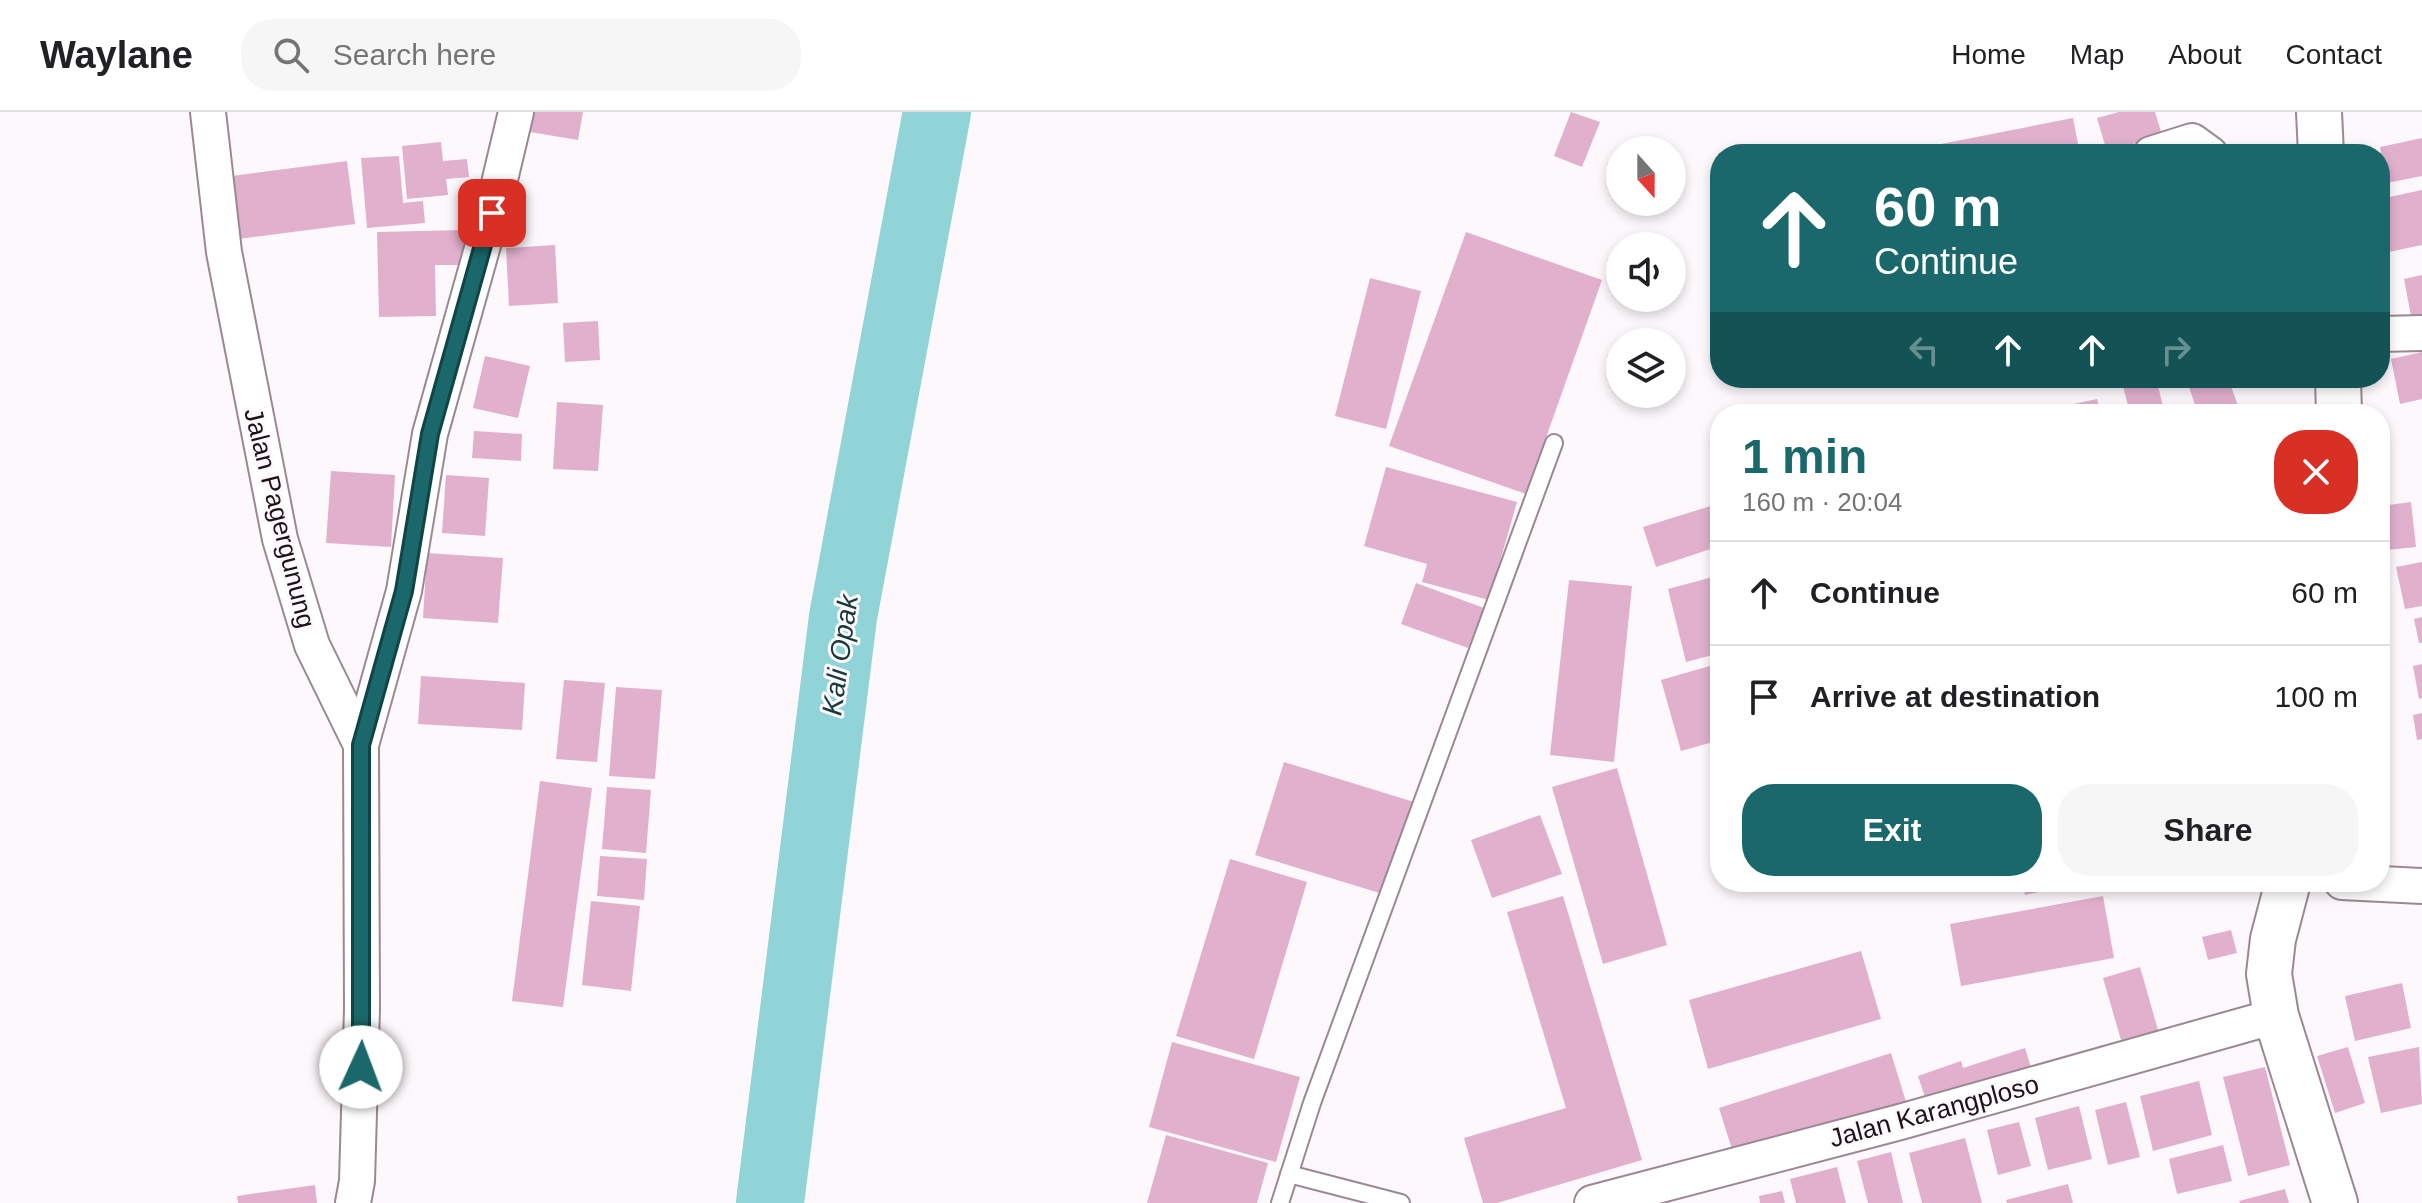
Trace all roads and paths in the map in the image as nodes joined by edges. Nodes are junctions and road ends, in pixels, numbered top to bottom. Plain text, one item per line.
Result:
1 (208, 112) edge
2 (516, 112) edge
3 (2319, 112) edge
4 (2321, 144) edge
5 (2422, 333) edge
6 (2390, 334) edge
7 (1554, 443) dead end
8 (361, 745) junction
9 (2390, 884) edge
10 (2422, 886) edge
11 (2285, 892) edge
12 (2276, 1016) junction
13 (1289, 1174) junction
14 (1370, 1200) edge
15 (353, 1203) edge
16 (1280, 1203) edge
17 (1401, 1203) edge
18 (1592, 1203) edge
19 (2335, 1203) edge

1 - 8 street, Jalan Pagergunung
2 - 8 street
3 - 4 main road
5 - 6 street
7 - 13 lane
8 - 15 street, Jalan Pagergunung
9 - 10 street
11 - 12 main road
12 - 18 street, Jalan Karangploso
12 - 19 main road
13 - 14 lane
13 - 16 lane
14 - 17 lane

